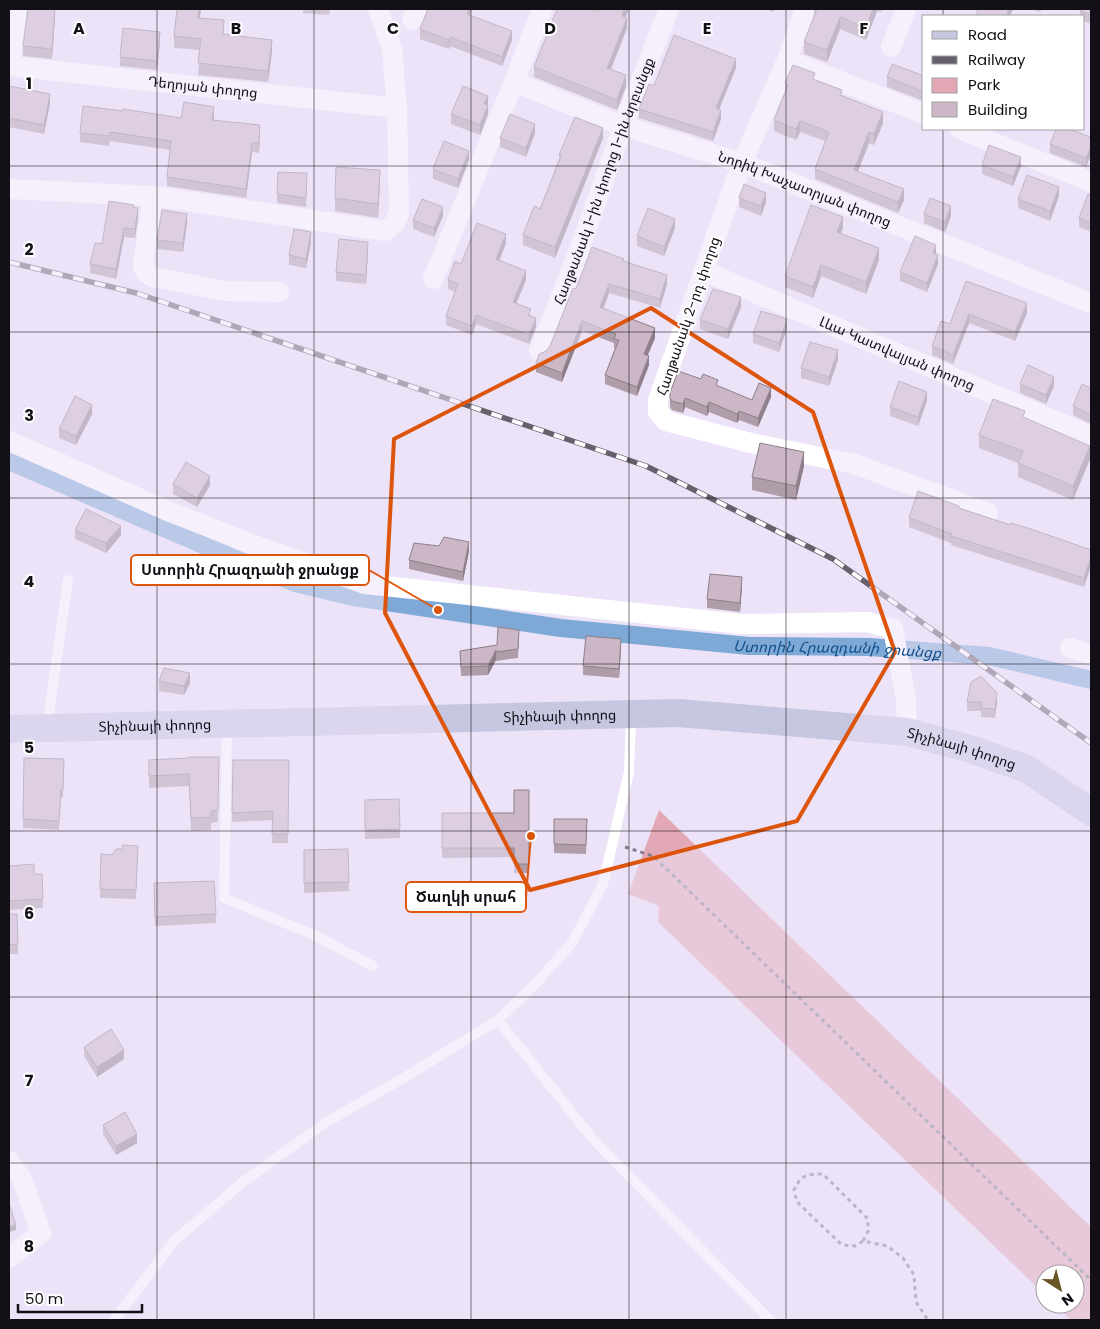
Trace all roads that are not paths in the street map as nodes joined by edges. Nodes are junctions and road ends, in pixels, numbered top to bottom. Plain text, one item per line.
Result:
1 (17, 9) edge
2 (378, 9) edge
3 (542, 9) edge
4 (669, 9) edge
5 (805, 9) edge
6 (906, 9) edge
7 (891, 47) dead end
8 (787, 60) junction
9 (9, 66) edge
10 (514, 82) junction
11 (397, 108) junction
12 (922, 113) edge
13 (623, 126) junction
14 (962, 130) edge
15 (742, 164) junction
16 (1091, 182) edge
17 (9, 189) edge
18 (154, 196) junction
19 (704, 271) junction
20 (433, 279) dead end
21 (279, 292) dead end
22 (1091, 303) edge
23 (539, 351) dead end
24 (1091, 436) edge
25 (9, 441) edge
26 (988, 513) dead end
27 (68, 580) dead end
28 (1070, 648) dead end
29 (1091, 655) edge
30 (632, 714) junction
31 (227, 723) junction
32 (47, 728) junction
33 (9, 729) edge
34 (907, 732) junction
35 (1091, 812) edge
36 (373, 966) dead end
37 (498, 1020) junction
38 (9, 1161) edge
39 (9, 1258) edge
40 (114, 1320) edge
41 (770, 1320) edge

1 - 9 street
2 - 11 street
3 - 10 street
4 - 13 street, Հաղթանակ 1-ին փողոց 1-ին նրբանցք
5 - 8 street, Հաղթանակ 2-րդ փողոց
6 - 7 street
8 - 12 street
8 - 15 street, Հաղթանակ 2-րդ փողոց
9 - 11 street, Դեղոյան փողոց
10 - 13 street, Նորիկ Խաչատրյան փողոց
10 - 20 street
11 - 18 street
13 - 15 street, Նորիկ Խաչատրյան փողոց
13 - 23 street, Հաղթանակ 1-ին փողոց 1-ին նրբանցք
14 - 16 street
15 - 19 street, Հաղթանակ 2-րդ փողոց
15 - 22 street, Նորիկ Խաչատրյան փողոց
17 - 18 street
18 - 21 street
19 - 24 street, Լևա Կատվալյան փողոց
19 - 26 street, Հաղթանակ 2-րդ փողոց
25 - 34 street
27 - 32 lane
28 - 29 street
30 - 31 street, Տիչինայի փողոց
30 - 34 street, Տիչինայի փողոց
30 - 37 lane
31 - 32 street, Տիչինայի փողոց
31 - 36 lane
32 - 33 street, Տիչինայի փողոց
34 - 35 street, Տիչինայի փողոց
37 - 40 lane
37 - 41 lane
38 - 39 street

